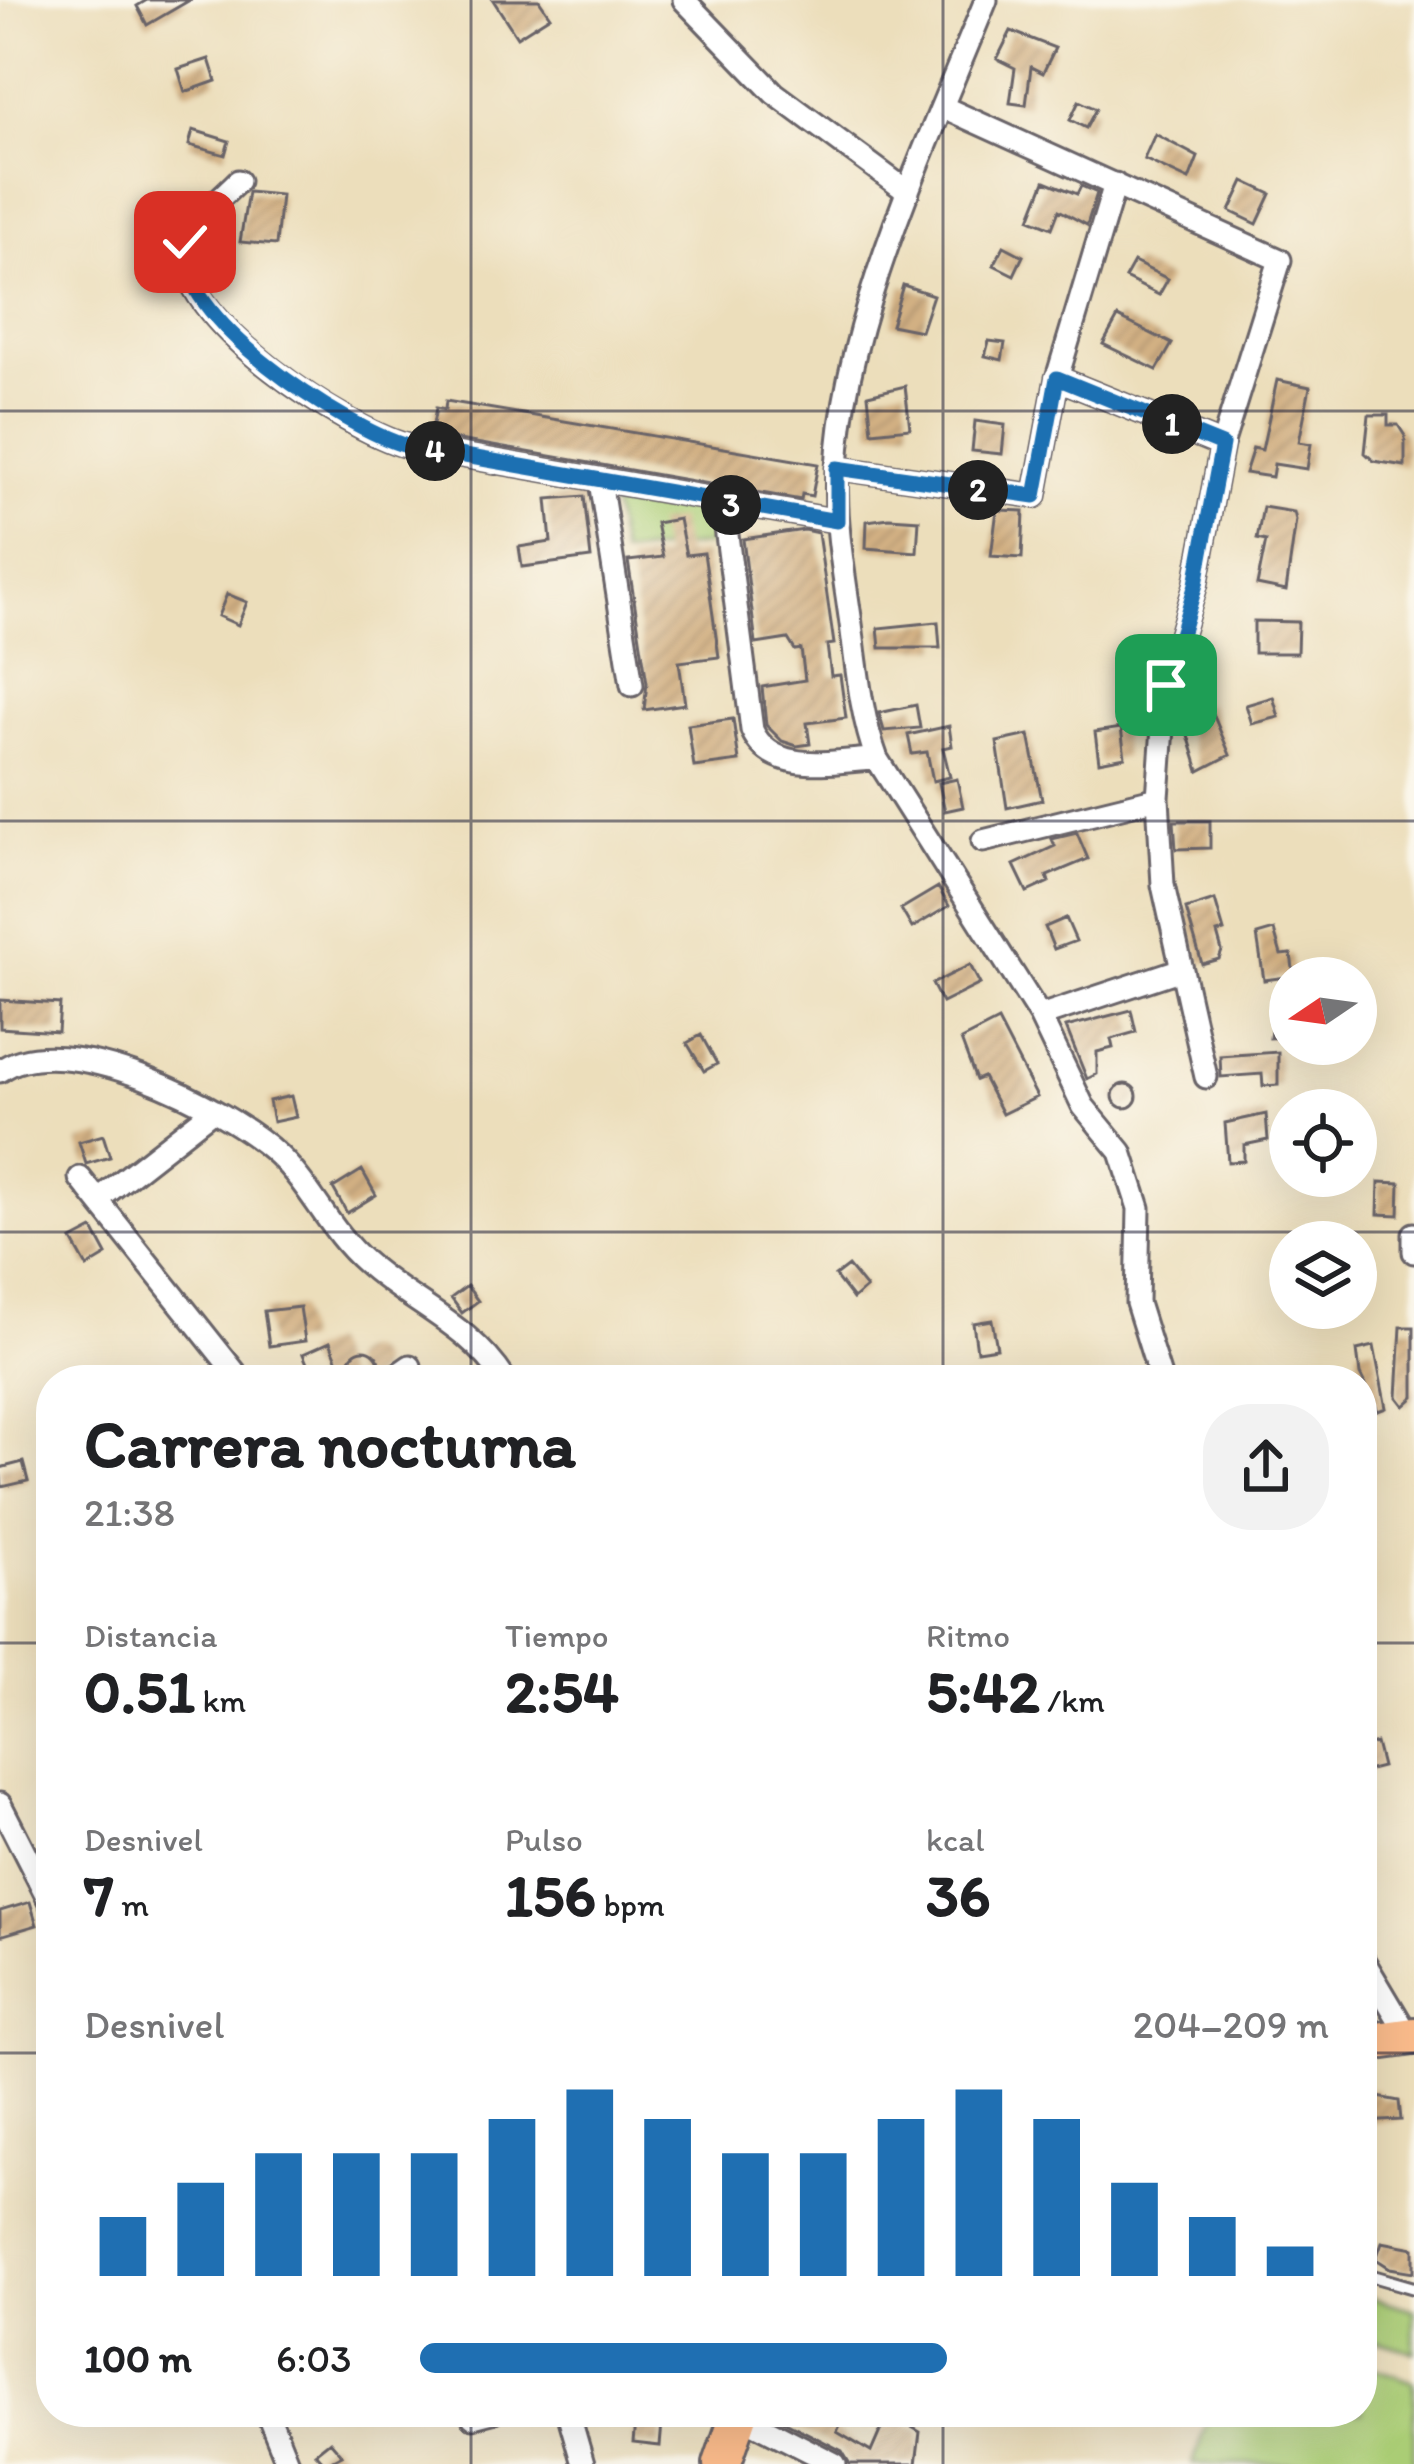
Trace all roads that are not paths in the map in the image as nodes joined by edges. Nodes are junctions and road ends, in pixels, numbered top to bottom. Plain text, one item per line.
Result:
1 (684, 0) edge
2 (986, 0) edge
3 (943, 107) junction
4 (238, 181) dead end
5 (1115, 184) junction
6 (908, 192) junction
7 (1057, 378) junction
8 (1222, 445) junction
9 (837, 468) junction
10 (599, 481) junction
11 (723, 504) junction
12 (837, 521) junction
13 (632, 686) dead end
14 (877, 759) junction
15 (1158, 798) junction
16 (983, 841) dead end
17 (1179, 970) junction
18 (1040, 1016) junction
19 (0, 1071) edge
20 (1206, 1077) dead end
21 (213, 1110) junction
22 (80, 1178) dead end
23 (99, 1198) junction
24 (1414, 1234) edge
25 (1414, 1252) edge
26 (229, 1365) edge
27 (494, 1365) edge
28 (1156, 1365) edge
29 (0, 1804) edge
30 (36, 1875) edge
31 (1377, 1982) edge
32 (1411, 2036) edge
33 (1377, 2041) edge
34 (1377, 2277) edge
35 (1414, 2288) edge
36 (273, 2427) edge
37 (573, 2427) edge
38 (735, 2427) edge
39 (766, 2427) edge
40 (288, 2464) edge
41 (584, 2464) edge
42 (722, 2464) edge
43 (835, 2464) edge

1 - 6 street
2 - 3 street
3 - 5 street
3 - 6 street
4 - 10 street
5 - 7 street
5 - 8 street
6 - 9 street
7 - 8 street
7 - 9 street
8 - 15 street
9 - 12 street
10 - 11 street
10 - 13 street
11 - 12 street
11 - 14 street
12 - 14 street
14 - 18 street
15 - 16 street
15 - 17 street
17 - 18 street
17 - 20 street
18 - 28 street
19 - 21 street
21 - 23 street
21 - 27 street
22 - 23 street
23 - 26 street
24 - 25 street
29 - 30 street
31 - 32 street
32 - 33 main road
34 - 35 lane
36 - 40 street
37 - 41 street
38 - 42 main road
39 - 43 street

